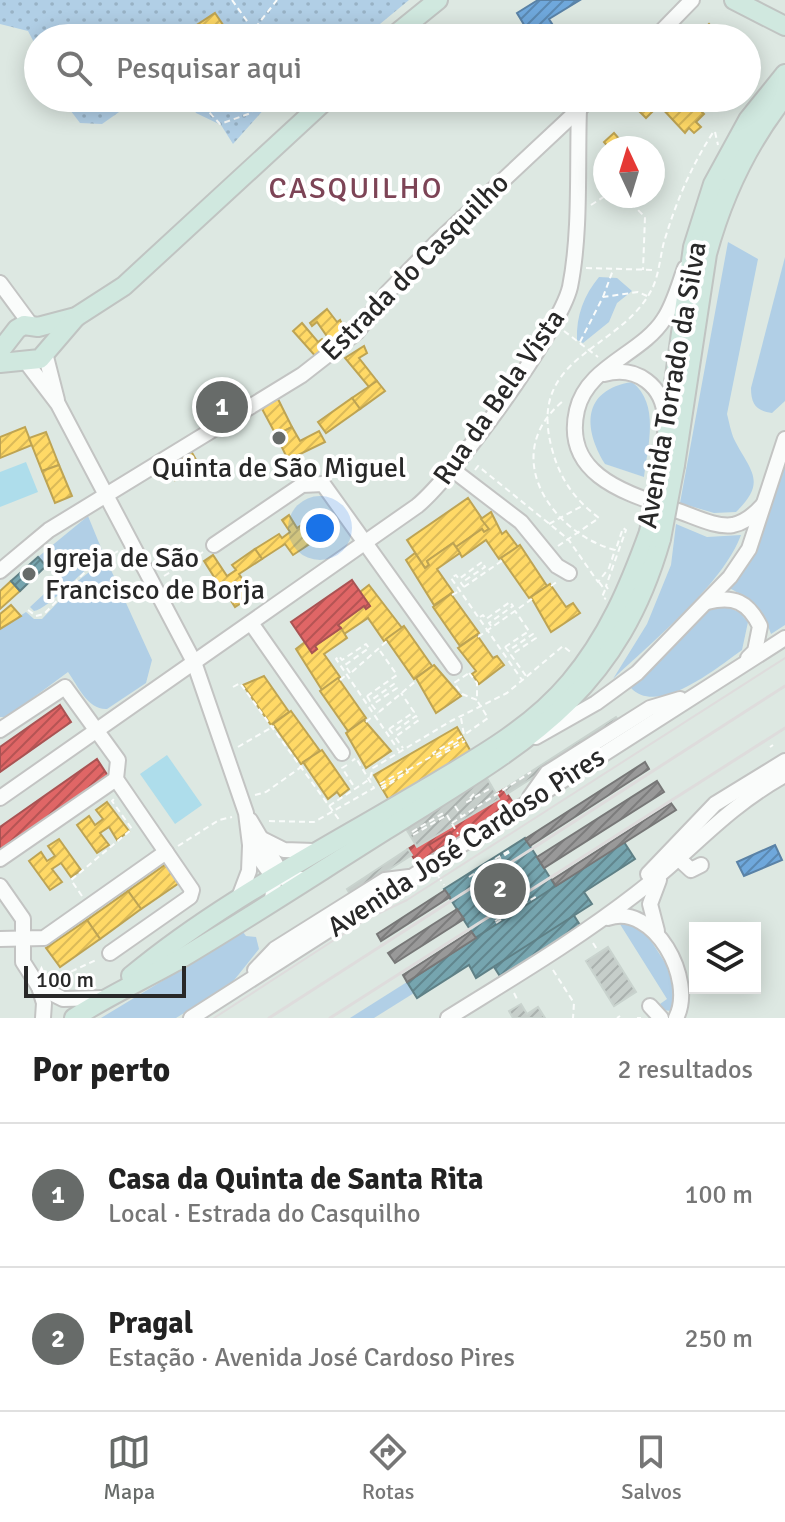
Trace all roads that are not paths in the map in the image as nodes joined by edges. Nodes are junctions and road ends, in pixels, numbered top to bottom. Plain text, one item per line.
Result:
1 (438, 0) edge
2 (692, 0) edge
3 (734, 0) edge
4 (754, 6) edge
5 (785, 14) edge
6 (408, 24) edge
7 (669, 24) edge
8 (785, 26) edge
9 (785, 34) edge
10 (785, 74) edge
11 (785, 87) edge
12 (785, 96) edge
13 (761, 104) edge
14 (313, 112) edge
15 (576, 112) edge
16 (579, 112) edge
17 (754, 112) edge
18 (766, 121) junction
19 (693, 247) junction
20 (3, 289) edge
21 (76, 317) junction
22 (35, 326) junction
23 (7, 342) edge
24 (46, 350) junction
25 (23, 361) junction
26 (0, 363) edge
27 (588, 387) junction
28 (58, 404) junction
29 (666, 436) junction
30 (785, 439) edge
31 (669, 463) junction
32 (453, 470) junction
33 (105, 495) junction
34 (763, 505) junction
35 (655, 536) junction
36 (366, 542) junction
37 (214, 545) road end
38 (0, 571) edge
39 (569, 573) dead end
40 (706, 603) junction
41 (251, 623) junction
42 (785, 638) edge
43 (194, 662) junction
44 (741, 666) junction
45 (454, 667) dead end
46 (0, 730) edge
47 (97, 730) junction
48 (521, 746) junction
49 (347, 760) road end
50 (785, 761) edge
51 (785, 775) edge
52 (120, 785) junction
53 (0, 798) edge
54 (254, 841) junction
55 (326, 848) junction
56 (166, 852) junction
57 (0, 859) edge
58 (673, 862) junction
59 (701, 865) dead end
60 (648, 874) dead end
61 (277, 877) junction
62 (308, 879) junction
63 (0, 886) edge
64 (238, 900) junction
65 (272, 900) junction
66 (598, 922) junction
67 (23, 938) junction
68 (0, 939) edge
69 (664, 946) junction
70 (110, 953) road end
71 (39, 987) junction
72 (104, 998) junction
73 (650, 1006) dead end
74 (676, 1017) edge
75 (43, 1018) edge
76 (74, 1018) edge
77 (191, 1018) edge
78 (448, 1018) edge
79 (661, 1018) edge

1 - 6 main road
2 - 7 street
3 - 4 main road
4 - 5 main road
4 - 8 main road
4 - 9 main road
10 - 13 main road, Avenida Torrado da Silva
11 - 18 main road
12 - 18 main road, Avenida Torrado da Silva
14 - 21 main road
15 - 33 street, Estrada do Casquilho
16 - 32 street, Rua da Bela Vista
17 - 19 main road, Avenida Torrado da Silva
18 - 31 main road, Avenida Torrado da Silva
19 - 27 street
19 - 29 main road, Avenida Torrado da Silva
20 - 22 street
20 - 23 street
21 - 22 main road
21 - 24 main road
22 - 23 main road
22 - 24 main road
23 - 25 main road
24 - 25 main road
24 - 28 street
25 - 26 main road
25 - 28 street
27 - 29 street
27 - 34 street
28 - 33 street
29 - 31 main road, Avenida Torrado da Silva
30 - 34 street
31 - 35 main road, Avenida Torrado da Silva, bridge
32 - 36 street, Rua da Bela Vista
32 - 39 street
33 - 38 street, Estrada do Casquilho
33 - 43 street
34 - 40 street
35 - 48 main road, Avenida Torrado da Silva
35 - 55 main road, Avenida Torrado da Silva
36 - 37 street
36 - 41 street, Rua da Bela Vista
36 - 45 street
40 - 44 street, Avenida José Cardoso Pires
40 - 48 street
41 - 43 street, Rua da Bela Vista
41 - 49 street
42 - 44 street, Avenida José Cardoso Pires
43 - 47 street, Rua da Bela Vista
43 - 54 street
44 - 77 street, Avenida José Cardoso Pires
46 - 47 street
47 - 52 street
47 - 53 street, Rua da Bela Vista
48 - 62 main road, Avenida Torrado da Silva
50 - 60 street
51 - 58 street
52 - 56 street
52 - 57 street
54 - 55 street
54 - 61 street
54 - 64 street
55 - 61 main road, Avenida Torrado da Silva
56 - 67 street
56 - 70 street
58 - 59 street
58 - 66 street
58 - 69 street
61 - 62 street
61 - 64 main road, Avenida Torrado da Silva
61 - 65 street
62 - 65 main road, Avenida Torrado da Silva
63 - 67 street
64 - 72 main road, Avenida Torrado da Silva
65 - 72 main road, Avenida Torrado da Silva
66 - 69 street
66 - 78 street
67 - 68 street
67 - 71 street
69 - 74 street
71 - 72 street
71 - 75 street
72 - 76 main road, Avenida Torrado da Silva
73 - 79 street

